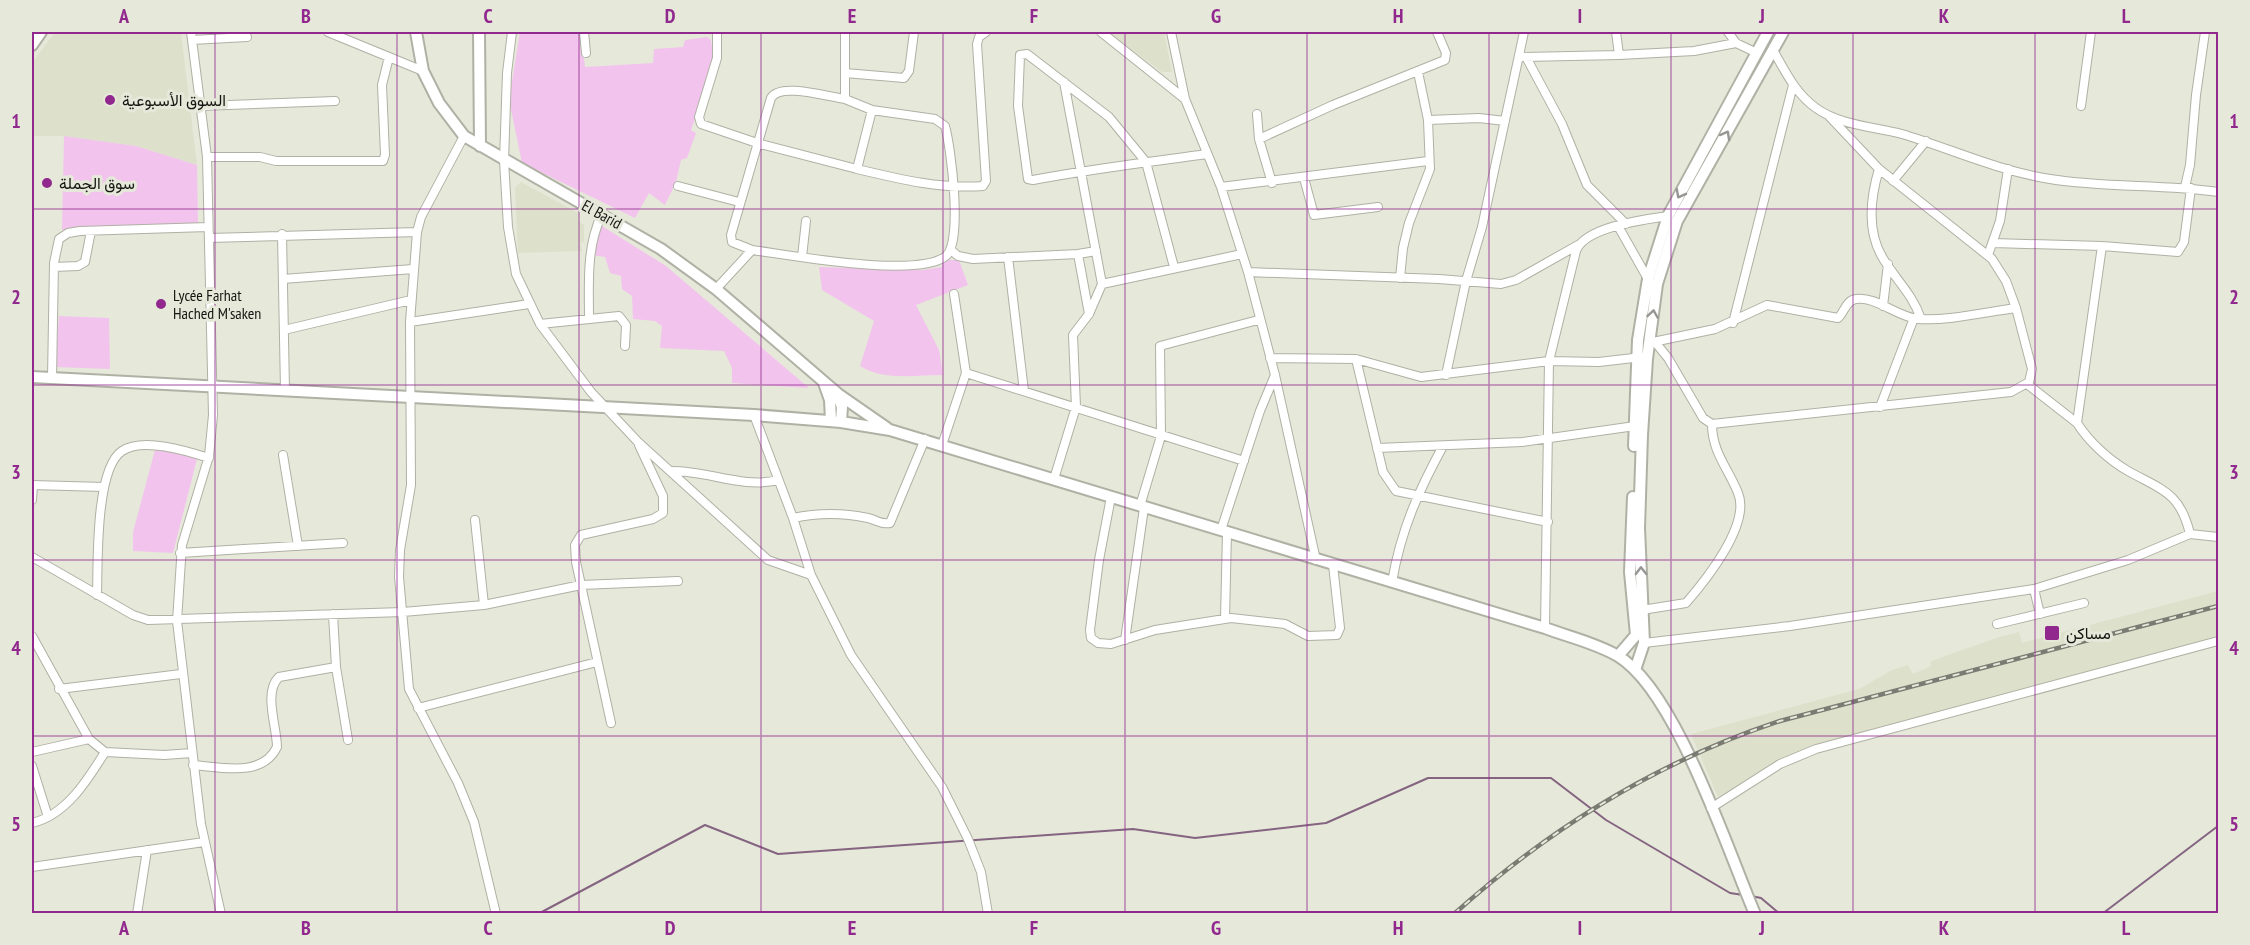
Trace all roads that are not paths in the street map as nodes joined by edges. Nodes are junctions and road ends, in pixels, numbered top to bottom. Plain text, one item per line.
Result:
1 (41, 32) edge
2 (328, 32) edge
3 (416, 32) edge
4 (479, 32) edge
5 (512, 32) edge
6 (584, 32) edge
7 (845, 32) edge
8 (914, 32) edge
9 (986, 32) edge
10 (1101, 32) edge
11 (1171, 32) edge
12 (1437, 32) edge
13 (1616, 32) edge
14 (1728, 32) edge
15 (1768, 32) edge
16 (1783, 32) edge
17 (2091, 32) edge
18 (2205, 32) edge
19 (717, 34) dead end
20 (1521, 34) edge
21 (192, 36) edge
22 (247, 37) dead end
23 (1736, 43) junction
24 (32, 45) edge
25 (1773, 50) junction
26 (586, 53) dead end
27 (1757, 53) junction
28 (1619, 56) junction
29 (389, 57) junction
30 (1522, 57) junction
31 (423, 71) junction
32 (1418, 72) junction
33 (845, 73) junction
34 (1064, 82) junction
35 (1793, 85) junction
36 (845, 99) junction
37 (1185, 99) junction
38 (335, 101) dead end
39 (201, 106) junction
40 (2081, 106) dead end
41 (872, 110) junction
42 (1257, 114) dead end
43 (1829, 116) junction
44 (1428, 120) junction
45 (1505, 121) junction
46 (464, 135) junction
47 (1259, 139) junction
48 (1926, 141) junction
49 (757, 143) junction
50 (480, 146) junction
51 (1207, 154) junction
52 (207, 157) junction
53 (504, 160) junction
54 (1428, 161) junction
55 (1146, 162) junction
56 (857, 169) junction
57 (1879, 169) junction
58 (2008, 169) junction
59 (1082, 171) junction
60 (1304, 178) junction
61 (1893, 181) junction
62 (1272, 183) junction
63 (678, 186) dead end
64 (1221, 187) junction
65 (954, 188) junction
66 (2188, 188) junction
67 (2218, 192) edge
68 (739, 202) junction
69 (1378, 207) dead end
70 (602, 214) junction
71 (1668, 216) junction
72 (806, 222) dead end
73 (1622, 225) junction
74 (208, 227) junction
75 (91, 231) junction
76 (417, 232) junction
77 (282, 234) junction
78 (209, 238) junction
79 (1993, 243) junction
80 (1578, 245) junction
81 (2102, 246) junction
82 (752, 250) junction
83 (951, 250) junction
84 (1096, 251) junction
85 (1078, 254) junction
86 (1242, 254) junction
87 (1988, 255) junction
88 (802, 257) junction
89 (1008, 257) junction
90 (1888, 264) junction
91 (54, 267) junction
92 (1174, 267) junction
93 (413, 269) junction
94 (1248, 272) junction
95 (1400, 278) junction
96 (283, 279) junction
97 (1648, 279) junction
98 (1466, 281) junction
99 (1102, 284) junction
100 (716, 290) junction
101 (954, 294) dead end
102 (411, 300) junction
103 (529, 304) junction
104 (1882, 306) junction
105 (2016, 308) junction
106 (1089, 314) junction
107 (589, 319) junction
108 (1917, 319) junction
109 (1258, 320) junction
110 (410, 322) junction
111 (1733, 323) junction
112 (540, 324) junction
113 (284, 330) junction
114 (1647, 343) junction
115 (625, 346) dead end
116 (1641, 357) junction
117 (1270, 358) junction
118 (1356, 359) junction
119 (1549, 361) junction
120 (966, 373) junction
121 (1275, 375) junction
122 (1446, 375) junction
123 (32, 377) edge
124 (52, 378) junction
125 (822, 380) junction
126 (2027, 384) junction
127 (212, 386) junction
128 (285, 390) junction
129 (1024, 391) junction
130 (837, 393) junction
131 (412, 397) junction
132 (605, 407) junction
133 (1076, 407) junction
134 (1880, 407) junction
135 (754, 415) junction
136 (836, 422) junction
137 (2077, 423) junction
138 (1712, 424) junction
139 (1635, 426) junction
140 (890, 430) junction
141 (1161, 436) junction
142 (925, 439) junction
143 (1550, 439) junction
144 (638, 442) junction
145 (942, 445) junction
146 (1443, 446) junction
147 (1377, 448) junction
148 (284, 455) dead end
149 (209, 458) junction
150 (1244, 461) junction
151 (670, 471) junction
152 (1054, 479) junction
153 (778, 480) junction
154 (32, 485) edge
155 (105, 487) junction
156 (1416, 496) junction
157 (1111, 497) junction
158 (32, 500) edge
159 (1142, 507) junction
160 (793, 518) junction
161 (475, 520) dead end
162 (1548, 522) junction
163 (1224, 531) junction
164 (2190, 534) junction
165 (2218, 537) edge
166 (343, 543) dead end
167 (298, 546) junction
168 (180, 553) junction
169 (32, 558) edge
170 (1316, 560) junction
171 (1333, 565) junction
172 (811, 576) junction
173 (678, 581) dead end
174 (1392, 582) junction
175 (581, 585) junction
176 (2034, 589) junction
177 (98, 595) junction
178 (2084, 603) dead end
179 (484, 605) junction
180 (1642, 610) junction
181 (403, 612) junction
182 (333, 614) junction
183 (2040, 614) junction
184 (1225, 619) junction
185 (177, 621) junction
186 (1997, 624) dead end
187 (1545, 628) junction
188 (32, 636) edge
189 (1125, 640) junction
190 (2218, 641) edge
191 (1644, 643) junction
192 (1618, 656) junction
193 (597, 662) junction
194 (336, 667) junction
195 (1635, 670) junction
196 (181, 674) junction
197 (59, 689) junction
198 (417, 708) junction
199 (611, 723) dead end
200 (89, 739) junction
201 (348, 740) dead end
202 (32, 752) edge
203 (105, 752) junction
204 (192, 753) junction
205 (193, 765) junction
206 (32, 766) edge
207 (1711, 808) junction
208 (48, 817) junction
209 (32, 823) edge
210 (204, 842) junction
211 (147, 850) junction
212 (32, 867) edge
213 (1754, 912) edge
214 (137, 914) edge
215 (220, 914) edge
216 (496, 914) edge
217 (988, 914) edge

1 - 24 street
2 - 29 street
3 - 31 street, El Barid
4 - 50 street
5 - 53 street
6 - 26 street
7 - 33 street
8 - 33 street
9 - 65 street
10 - 37 street
11 - 37 street
12 - 32 street
13 - 28 street
14 - 23 street
15 - 27 street
16 - 25 street
17 - 40 street
18 - 66 street
19 - 49 street
20 - 30 street
21 - 22 street
21 - 39 street
23 - 27 street
23 - 28 street
25 - 35 street
114 -> 25 street
27 -> 71 street
28 - 30 street
29 - 31 street
29 - 52 street
30 - 45 street
30 - 73 street
31 - 46 street, El Barid
32 - 44 street
32 - 47 street
33 - 36 street
34 - 55 street
34 - 59 street
34 - 59 street
35 - 43 street
35 - 111 street
36 - 41 street
36 - 49 street
37 - 51 street
38 - 39 street
39 - 52 street
41 - 56 street
41 - 65 street
42 - 47 street
43 - 48 street
43 - 57 street
44 - 45 street
44 - 54 street
45 - 98 street
46 - 50 street, El Barid
46 - 76 street
47 - 62 street
48 - 58 street
48 - 61 street
49 - 56 street
49 - 68 street
50 - 53 street, El Barid
51 - 55 street
51 - 64 street
52 - 74 street
53 - 70 street, El Barid
53 - 103 street
54 - 60 street
54 - 95 street
55 - 59 street
55 - 92 street
56 - 65 street
57 - 61 street
57 - 90 street
58 - 66 street
58 - 79 street
59 - 84 street
60 - 62 street
60 - 69 street
61 - 87 street
62 - 64 street
63 - 68 street
64 - 86 street
65 - 83 street
66 - 67 street
66 - 81 street
68 - 82 street
70 - 100 street, El Barid
70 - 107 street
71 - 73 street
71 - 97 street
72 - 88 street
73 - 80 street
73 - 97 street
74 - 75 street
74 - 78 street
75 - 91 street
75 - 91 street
76 - 77 street
76 - 93 street
77 - 78 street
77 - 96 street
78 - 127 street
79 - 81 street
79 - 87 street
80 - 98 street
80 - 119 street
81 - 137 street
82 - 88 street
82 - 100 street
83 - 88 street
83 - 89 street
84 - 85 street
84 - 99 street
85 - 89 street
85 - 106 street
86 - 92 street
86 - 94 street
87 - 105 street
89 - 129 street
90 - 104 street
90 - 108 street
91 - 124 street
92 - 99 street
93 - 96 street
93 - 102 street
94 - 95 street
94 - 109 street
95 - 98 street
96 - 113 street
97 - 114 street
98 - 122 street
99 - 106 street
100 - 125 street, El Barid
101 - 120 street
102 - 110 street
102 - 113 street
103 - 110 street
103 - 112 street
104 - 108 street
104 - 111 street
105 - 108 street
105 - 126 street
106 - 133 street
107 - 112 street
107 - 115 street
108 - 134 street
109 - 117 street
109 - 141 street
110 - 131 street
111 - 114 street
112 - 132 street
113 - 128 street
114 - 116 street
114 - 138 street
116 - 119 street
116 - 139 street
180 -> 116 street
117 - 118 street
117 - 121 street
118 - 122 street
118 - 147 street
119 - 122 street
119 - 143 street
120 - 129 street
120 - 145 street
121 - 150 street
121 - 170 street
123 - 124 street
124 - 127 street
125 - 130 street, El Barid
125 - 136 street
126 - 134 street
126 - 137 street
127 - 128 street
127 - 149 street
128 - 131 street
129 - 133 street
130 - 136 street
130 - 140 street, El Barid
131 - 132 street
131 - 181 street
132 - 135 street
132 - 144 street
133 - 141 street
133 - 152 street
134 - 138 street
135 - 136 street
135 - 153 street
136 - 140 street
137 - 164 street
138 - 180 street
139 - 143 street
139 - 192 street
140 - 142 street
141 - 150 street
141 - 159 street
142 - 145 street
142 - 160 street
143 - 146 street
143 - 162 street
144 - 151 street
144 - 175 street
145 - 152 street
146 - 147 street
146 - 156 street
147 - 156 street
148 - 167 street
149 - 155 street
149 - 168 street
150 - 163 street
151 - 153 street
151 - 172 street
152 - 157 street
153 - 160 street
154 - 155 street
154 - 158 street
155 - 177 street
156 - 162 street
156 - 174 street
157 - 159 street
157 - 189 street
159 - 163 street
159 - 189 street
160 - 172 street
161 - 179 street
162 - 187 street
163 - 170 street
163 - 184 street
164 - 165 street
164 - 176 street
166 - 167 street
167 - 168 street
168 - 185 street
169 - 177 street
170 - 171 street
171 - 174 street
171 - 184 street
172 - 217 street
173 - 175 street
174 - 187 street
175 - 179 street
175 - 193 street
176 - 183 street
176 - 191 street
177 - 185 street
178 - 183 street
179 - 181 street
180 - 191 street
181 - 182 street
181 - 198 street
182 - 185 street
182 - 194 street
183 - 186 street
184 - 189 street
185 - 196 street
187 - 192 street
188 - 197 street
190 - 207 street
191 - 195 street
192 - 195 street
193 - 198 street
193 - 199 street
194 - 201 street
194 - 205 street
195 - 207 street
196 - 197 street
196 - 204 street
197 - 200 street
198 - 216 street
200 - 202 street
200 - 203 street
203 - 204 street
203 - 208 street
204 - 205 street
205 - 210 street
206 - 208 street
207 - 213 street
208 - 209 street
210 - 211 street
210 - 215 street
211 - 212 street
211 - 214 street

